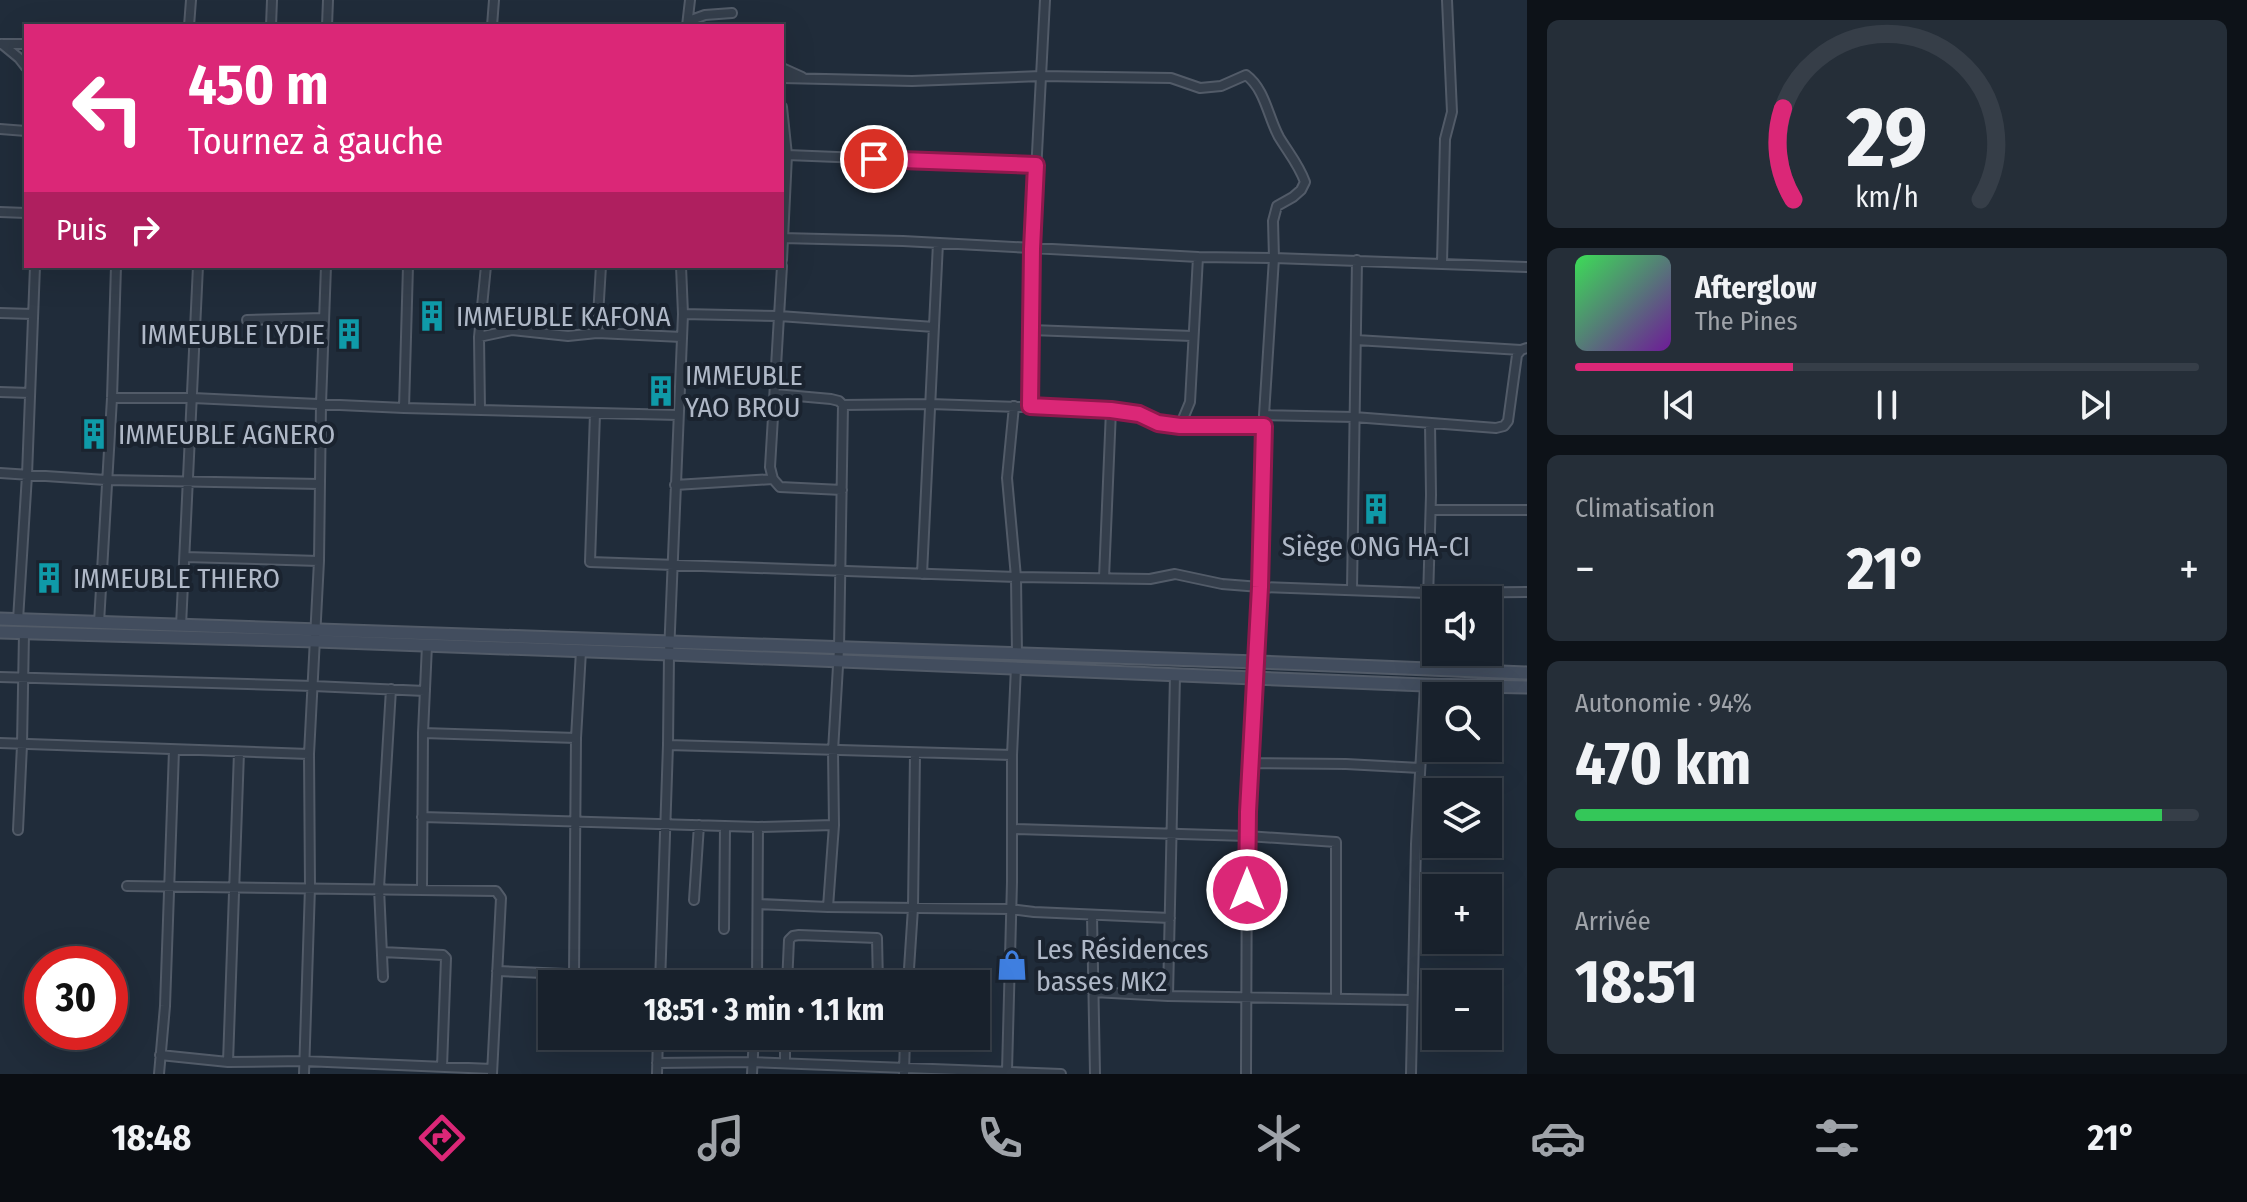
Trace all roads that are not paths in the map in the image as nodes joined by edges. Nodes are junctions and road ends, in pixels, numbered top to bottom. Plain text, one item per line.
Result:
1 (191, 0) edge
2 (272, 0) edge
3 (328, 0) edge
4 (494, 0) edge
5 (690, 0) edge
6 (1045, 0) edge
7 (1447, 0) edge
8 (732, 13) dead end
9 (189, 24) edge
10 (271, 24) edge
11 (327, 24) edge
12 (492, 24) edge
13 (690, 24) edge
14 (691, 24) edge
15 (1, 44) edge
16 (24, 44) edge
17 (24, 64) edge
18 (784, 69) edge
19 (1041, 76) junction
20 (784, 78) edge
21 (807, 79) junction
22 (784, 126) edge
23 (0, 129) edge
24 (24, 131) edge
25 (787, 155) junction
26 (1036, 165) junction
27 (784, 205) edge
28 (0, 212) edge
29 (24, 213) edge
30 (784, 238) edge
31 (938, 243) junction
32 (1032, 249) junction
33 (1198, 257) junction
34 (1274, 258) junction
35 (1357, 260) junction
36 (1442, 263) junction
37 (1527, 267) edge
38 (35, 268) edge
39 (116, 268) edge
40 (198, 268) edge
41 (326, 268) edge
42 (408, 268) edge
43 (486, 268) edge
44 (601, 268) edge
45 (681, 268) edge
46 (782, 268) edge
47 (0, 313) edge
48 (33, 314) junction
49 (683, 314) junction
50 (779, 316) junction
51 (324, 318) junction
52 (247, 320) dead end
53 (934, 327) junction
54 (1031, 330) junction
55 (597, 333) junction
56 (1192, 336) junction
57 (479, 337) junction
58 (682, 337) junction
59 (1356, 340) junction
60 (1524, 349) edge
61 (0, 392) edge
62 (30, 393) junction
63 (775, 394) junction
64 (112, 398) junction
65 (193, 398) junction
66 (321, 404) junction
67 (930, 404) junction
68 (843, 405) junction
69 (1014, 406) junction
70 (1030, 406) junction
71 (404, 408) junction
72 (480, 410) junction
73 (1111, 410) junction
74 (595, 413) junction
75 (678, 415) junction
76 (1264, 415) junction
77 (1354, 417) junction
78 (1430, 423) junction
79 (1180, 426) junction
80 (1264, 426) junction
81 (0, 473) edge
82 (27, 475) junction
83 (773, 479) junction
84 (106, 480) junction
85 (186, 480) junction
86 (320, 484) junction
87 (675, 485) junction
88 (842, 490) junction
89 (1431, 510) junction
90 (1527, 510) edge
91 (185, 557) junction
92 (319, 561) junction
93 (672, 565) junction
94 (841, 570) junction
95 (922, 574) junction
96 (1016, 577) junction
97 (1104, 578) junction
98 (1427, 586) edge
99 (1260, 587) junction
100 (1352, 590) junction
101 (1502, 592) edge
102 (1527, 592) edge
103 (1422, 593) edge
104 (0, 619) edge
105 (18, 620) junction
106 (99, 623) junction
107 (181, 626) junction
108 (0, 632) edge
109 (24, 633) junction
110 (316, 636) junction
111 (427, 645) junction
112 (669, 648) junction
113 (581, 651) junction
114 (838, 654) junction
115 (1017, 661) junction
116 (1257, 662) junction
117 (1426, 666) edge
118 (1426, 669) junction
119 (1527, 673) edge
120 (1175, 675) junction
121 (0, 677) edge
122 (1256, 677) junction
123 (23, 678) junction
124 (1422, 685) edge
125 (313, 686) junction
126 (1502, 687) edge
127 (1527, 687) edge
128 (391, 689) junction
129 (425, 691) junction
130 (423, 733) junction
131 (1422, 735) edge
132 (576, 738) junction
133 (0, 743) edge
134 (22, 745) junction
135 (668, 745) junction
136 (174, 750) junction
137 (833, 751) junction
138 (239, 752) junction
139 (915, 753) junction
140 (309, 754) junction
141 (1012, 755) junction
142 (1251, 763) junction
143 (1420, 768) junction
144 (422, 817) junction
145 (575, 822) junction
146 (666, 824) junction
147 (699, 825) junction
148 (834, 825) junction
149 (725, 826) junction
150 (758, 827) junction
151 (1012, 829) junction
152 (18, 830) dead end
153 (1171, 835) junction
154 (1247, 836) junction
155 (127, 886) dead end
156 (169, 886) junction
157 (235, 887) junction
158 (310, 887) junction
159 (379, 888) junction
160 (422, 889) junction
161 (694, 900) dead end
162 (759, 904) junction
163 (828, 907) junction
164 (913, 908) junction
165 (1010, 909) junction
166 (1092, 916) junction
167 (1170, 918) junction
168 (724, 929) dead end
169 (382, 952) junction
170 (574, 970) edge
171 (660, 970) edge
172 (758, 970) edge
173 (788, 970) edge
174 (878, 970) edge
175 (909, 970) edge
176 (497, 971) junction
177 (538, 973) edge
178 (383, 977) dead end
179 (1093, 992) junction
180 (1168, 996) junction
181 (1247, 997) junction
182 (1336, 998) junction
183 (1412, 1000) junction
184 (657, 1050) edge
185 (753, 1050) edge
186 (785, 1050) edge
187 (905, 1050) edge
188 (160, 1055) junction
189 (304, 1061) junction
190 (228, 1062) junction
191 (752, 1062) junction
192 (657, 1063) junction
193 (785, 1063) junction
194 (442, 1067) junction
195 (904, 1071) edge
196 (1007, 1071) junction
197 (492, 1072) edge
198 (159, 1074) edge
199 (304, 1074) edge
200 (657, 1074) edge
201 (752, 1074) edge
202 (1061, 1074) edge
203 (1095, 1074) edge
204 (1246, 1074) edge
205 (1411, 1074) edge

1 - 9 street
2 - 10 street
3 - 11 street
4 - 12 street
5 - 13 street
6 - 19 street
7 - 36 street
8 - 14 street
15 - 16 street
15 - 17 street
18 - 21 street
19 - 21 street
19 - 26 street
19 - 34 street
20 - 21 street
22 - 25 street
23 - 24 street
25 - 26 street
25 - 27 street
26 - 32 street
28 - 29 street
30 - 31 street
31 - 32 street
31 - 53 street
32 - 33 street
32 - 54 street
33 - 34 street
33 - 56 street
34 - 35 street
34 - 76 street
35 - 36 street
35 - 59 street
36 - 37 street
38 - 48 street
39 - 64 street
40 - 65 street
41 - 51 street
42 - 71 street
43 - 57 street
44 - 55 street
45 - 49 street
46 - 50 street
47 - 48 street
48 - 62 street
49 - 50 street
49 - 58 street
50 - 53 street
50 - 63 street
51 - 52 street
51 - 66 street
53 - 67 street
54 - 56 street
54 - 70 street
55 - 57 street
55 - 58 street
56 - 79 street
57 - 72 street
58 - 75 street
59 - 60 street
59 - 77 street
60 - 78 street
61 - 62 street
62 - 82 street
63 - 68 street
63 - 83 street
64 - 65 street
64 - 84 street
65 - 66 street
65 - 85 street
66 - 71 street
66 - 86 street
67 - 68 street
67 - 69 street
67 - 95 street
68 - 88 street
69 - 70 street
69 - 96 street
70 - 73 street
71 - 72 street
72 - 74 street
73 - 79 street
73 - 97 street
74 - 75 street
74 - 93 street
75 - 87 street
76 - 77 street
76 - 80 street
77 - 78 street
77 - 100 street
78 - 89 street
79 - 80 street
80 - 99 street
81 - 82 street
82 - 84 street
82 - 105 street
83 - 87 street
83 - 88 street
84 - 85 street
84 - 106 street
85 - 86 street
85 - 91 street
86 - 92 street
87 - 93 street
88 - 94 street
89 - 90 street
89 - 98 street
91 - 92 street
91 - 107 street
92 - 110 street
93 - 94 street
93 - 112 street
94 - 95 street
94 - 114 street
95 - 96 street
96 - 97 street
96 - 115 street
97 - 99 street
99 - 100 street
99 - 116 street
100 - 103 street
101 - 102 street
104 - 105 main road
105 - 106 main road
106 - 107 main road
107 - 110 main road
108 - 109 main road
109 - 110 main road
109 - 123 street
110 - 111 main road
110 - 112 main road
110 - 125 street
111 - 113 main road
111 - 129 street
112 - 113 main road
112 - 114 main road
112 - 135 street
113 - 132 street
114 - 115 main road
114 - 137 street
115 - 116 main road
115 - 120 main road
115 - 141 street
116 - 118 main road
116 - 122 street
117 - 118 street
118 - 119 main road
120 - 122 main road
120 - 153 street
121 - 123 street
122 - 124 main road
122 - 142 street
123 - 125 street
123 - 134 street
125 - 128 street
125 - 140 street
126 - 127 main road
128 - 129 street
128 - 159 street
129 - 130 street
130 - 132 street
130 - 144 street
131 - 143 street
132 - 145 street
133 - 134 street
134 - 136 street
134 - 152 street
135 - 137 street
135 - 146 street
136 - 138 street
136 - 156 street
137 - 139 street
137 - 148 street
138 - 140 street
138 - 157 street
139 - 141 street
139 - 164 street
140 - 158 street
141 - 151 street
142 - 143 street
142 - 154 street
143 - 183 street
144 - 145 street
144 - 160 street
145 - 146 street
145 - 170 street
146 - 147 street
146 - 171 street
147 - 149 street
147 - 161 street
148 - 150 street
148 - 163 street
149 - 150 street
149 - 168 street
150 - 162 street
151 - 153 street
151 - 165 street
153 - 154 street
153 - 167 street
154 - 181 street
154 - 182 street
155 - 156 street
156 - 157 street
156 - 188 street
157 - 158 street
157 - 190 street
158 - 159 street
158 - 189 street
159 - 160 street
159 - 169 street
160 - 176 street
162 - 163 street
162 - 172 street
163 - 164 street
164 - 165 street
164 - 175 street
165 - 166 street
165 - 196 street
166 - 167 street
166 - 179 street
167 - 180 street
169 - 178 street
169 - 194 street
173 - 174 street
176 - 177 street
176 - 197 street
179 - 180 street
179 - 203 street
180 - 181 street
181 - 182 street
181 - 204 street
182 - 183 street
183 - 205 street
184 - 192 street
185 - 191 street
186 - 193 street
187 - 195 street
188 - 190 street
188 - 198 street
189 - 190 street
189 - 194 street
189 - 199 street
191 - 192 street
191 - 193 street
191 - 201 street
192 - 200 street
193 - 195 street
194 - 197 street
195 - 196 street
196 - 202 street

